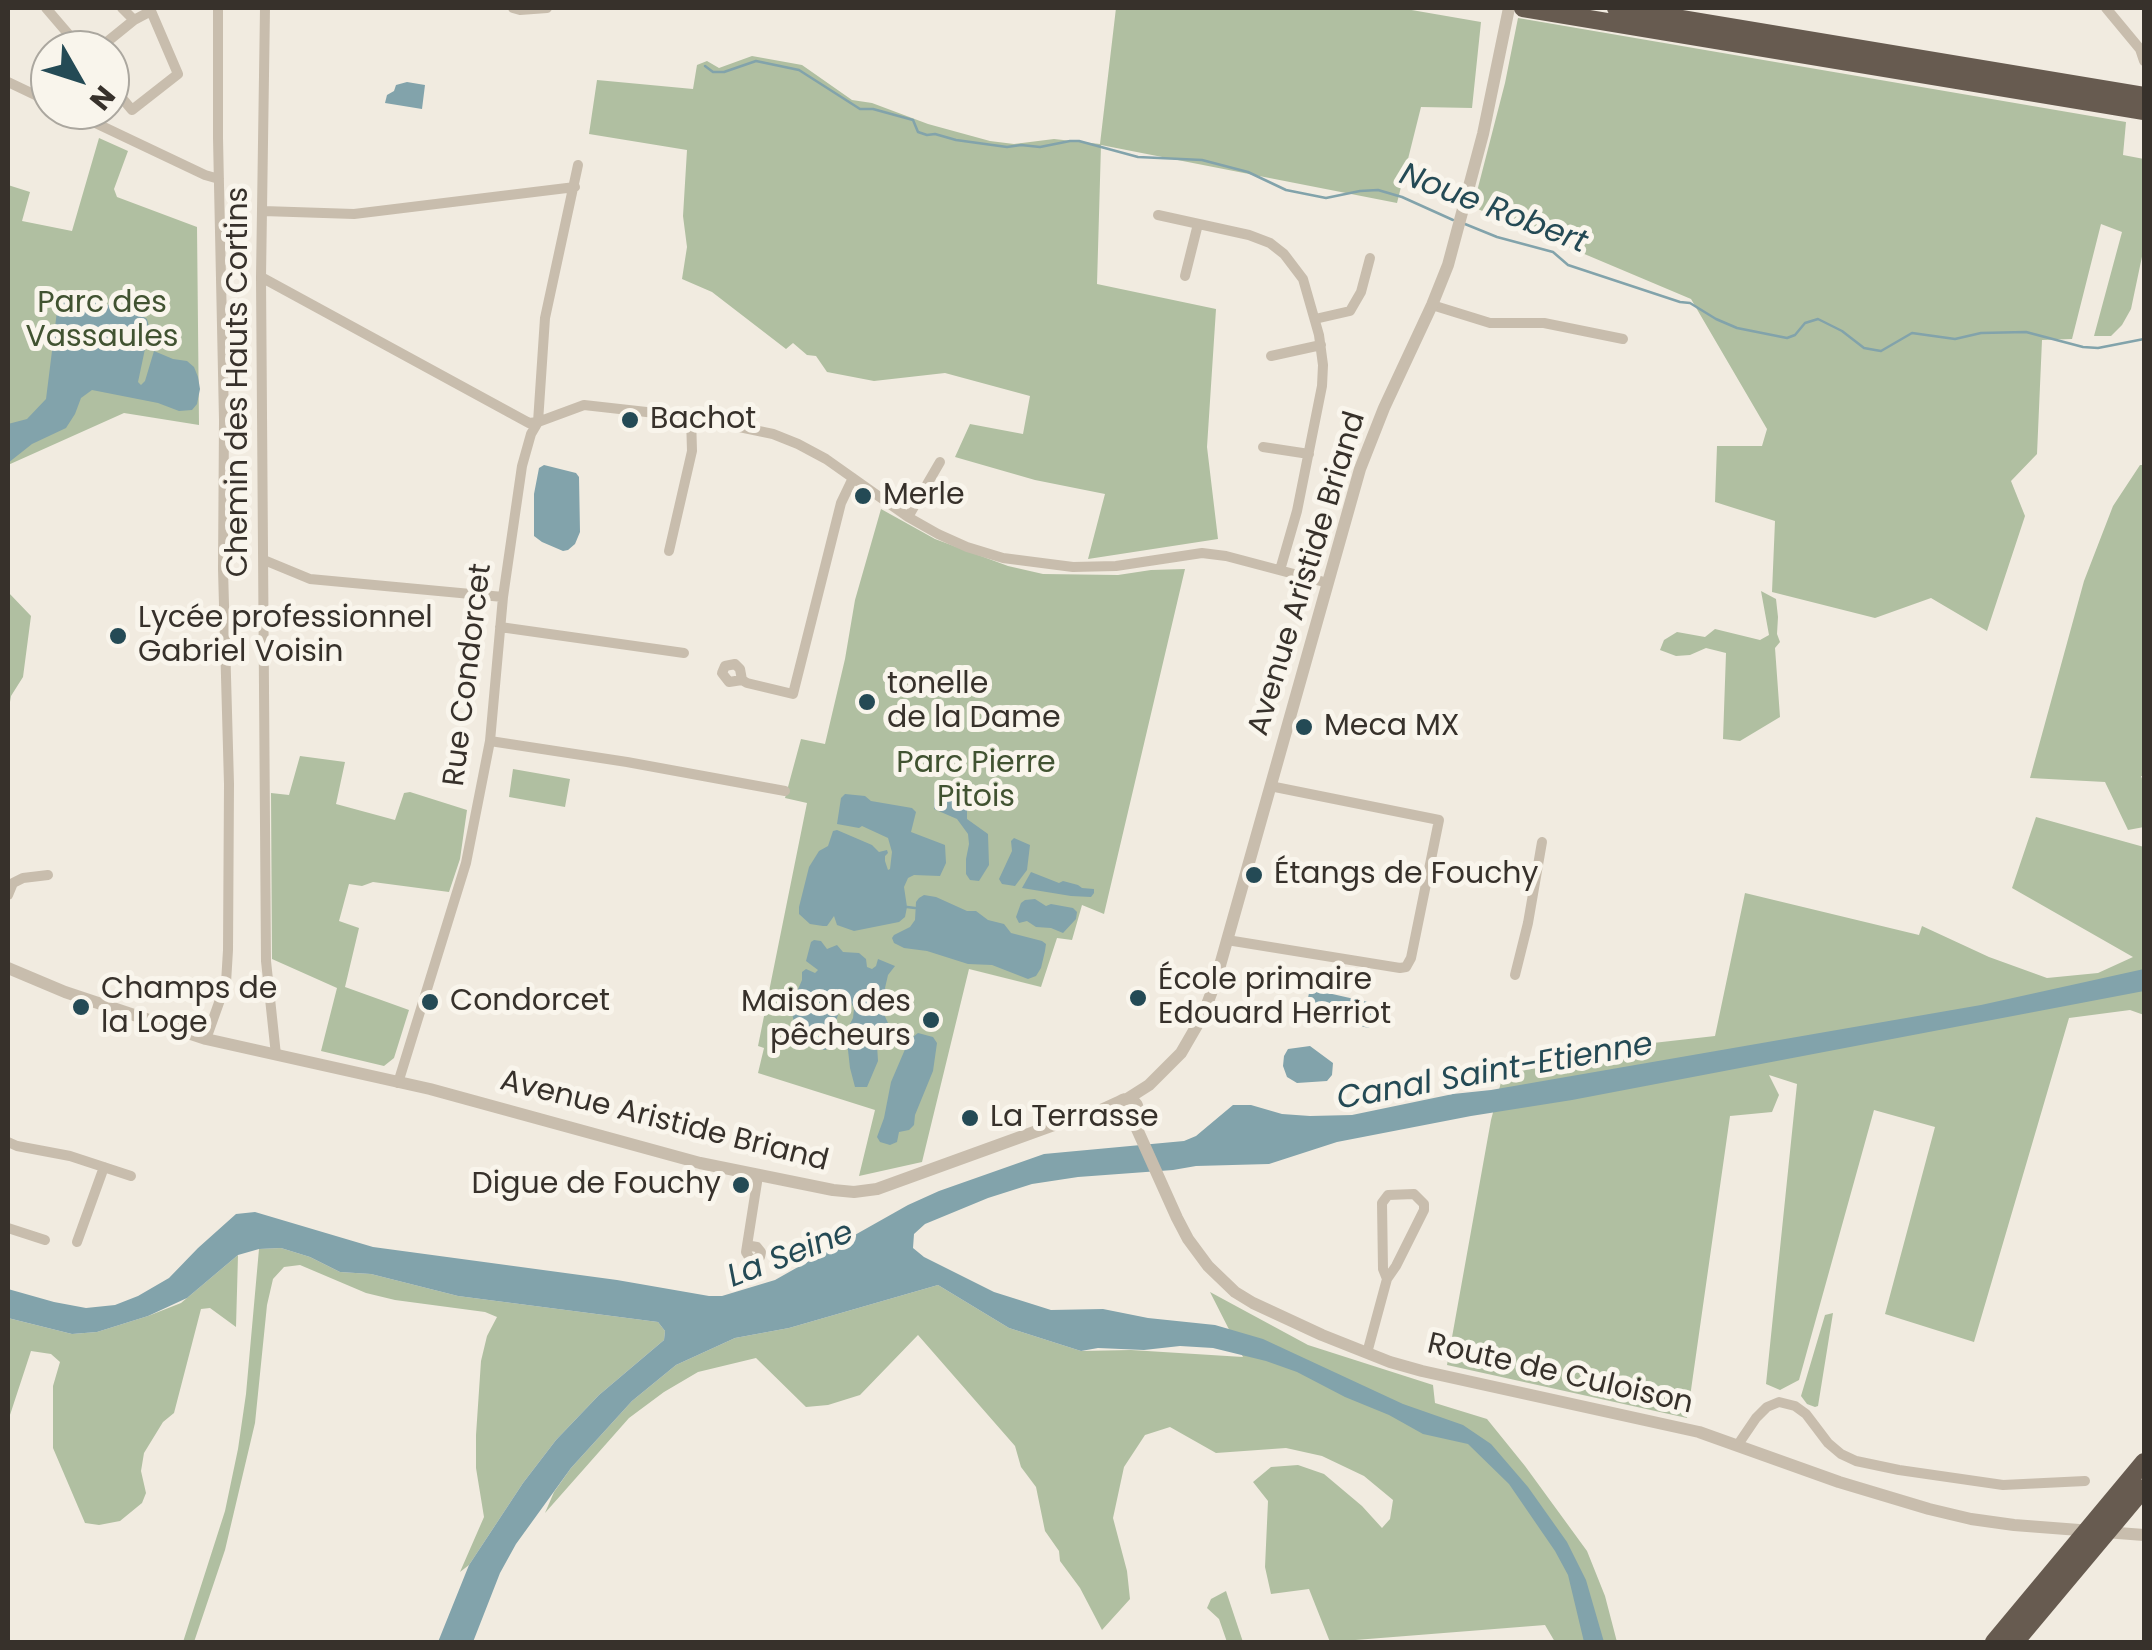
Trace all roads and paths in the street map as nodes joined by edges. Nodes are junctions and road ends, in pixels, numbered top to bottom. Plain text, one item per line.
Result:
1 (46, 8) edge
2 (122, 8) edge
3 (218, 8) edge
4 (266, 8) edge
5 (513, 8) edge
6 (546, 8) edge
7 (1508, 8) edge
8 (1523, 8) edge
9 (1616, 8) edge
10 (2106, 8) edge
11 (152, 10) edge
12 (134, 20) junction
13 (65, 30) edge
14 (122, 30) edge
15 (2144, 61) edge
16 (2144, 96) edge
17 (130, 108) edge
18 (2144, 111) edge
19 (110, 130) edge
20 (578, 166) dead end
21 (219, 178) junction
22 (574, 187) junction
23 (263, 211) junction
24 (1158, 215) dead end
25 (1198, 224) junction
26 (1370, 258) dead end
27 (1185, 276) dead end
28 (261, 278) junction
29 (1432, 305) junction
30 (1315, 319) junction
31 (1624, 339) dead end
32 (1320, 345) junction
33 (1271, 356) dead end
34 (690, 417) junction
35 (538, 422) junction
36 (1263, 447) dead end
37 (1309, 454) junction
38 (940, 462) dead end
39 (853, 478) junction
40 (908, 516) junction
41 (669, 551) dead end
42 (264, 560) junction
43 (1280, 570) junction
44 (1328, 583) junction
45 (503, 596) junction
46 (500, 627) junction
47 (684, 653) dead end
48 (744, 682) dead end
49 (794, 694) junction
50 (794, 707) dead end
51 (490, 741) junction
52 (1270, 786) junction
53 (784, 791) dead end
54 (1542, 842) dead end
55 (48, 875) dead end
56 (8, 895) edge
57 (1227, 940) junction
58 (8, 968) edge
59 (1515, 975) dead end
60 (206, 1039) junction
61 (276, 1055) junction
62 (398, 1083) junction
63 (1131, 1116) junction
64 (8, 1142) edge
65 (104, 1167) junction
66 (131, 1176) dead end
67 (758, 1176) junction
68 (8, 1228) edge
69 (44, 1240) dead end
70 (78, 1242) dead end
71 (747, 1249) dead end
72 (1387, 1279) junction
73 (1367, 1353) junction
74 (1738, 1446) junction
75 (2144, 1462) edge
76 (2085, 1481) dead end
77 (2144, 1488) edge
78 (2144, 1535) edge
79 (1994, 1642) edge
80 (2015, 1642) edge

1 - 13 street
2 - 12 street
3 - 21 street
4 - 23 street, Chemin des Hauts Cortins
5 - 6 street
7 - 29 street, Avenue Aristide Briand
8 - 18 highway
9 - 16 highway
10 - 15 street
11 - 12 street
11 - 17 street
12 - 14 street
19 - 21 street
20 - 22 street, Rue Condorcet
21 - 60 street
22 - 23 street
22 - 35 street, Rue Condorcet
23 - 28 street, Chemin des Hauts Cortins
24 - 25 street
25 - 27 street
25 - 30 street
26 - 30 street
28 - 35 street
28 - 42 street, Chemin des Hauts Cortins
29 - 31 street
29 - 44 street, Avenue Aristide Briand
30 - 32 street
32 - 33 street
32 - 37 street
34 - 35 street
34 - 39 street
34 - 41 street
35 - 45 street, Rue Condorcet
36 - 37 street
37 - 43 street
38 - 40 street
39 - 40 street
39 - 49 street
40 - 43 street
42 - 45 street
42 - 61 street, Chemin des Hauts Cortins
43 - 44 street
44 - 52 street, Avenue Aristide Briand
45 - 46 street, Rue Condorcet
46 - 47 street
46 - 51 street, Rue Condorcet
48 - 49 street
49 - 50 street
51 - 53 street
51 - 62 street, Rue Condorcet
52 - 57 street, Avenue Aristide Briand
52 - 57 street
54 - 59 street
55 - 56 street
57 - 63 street, Avenue Aristide Briand
58 - 60 street, Avenue Aristide Briand
60 - 61 street, Avenue Aristide Briand
61 - 62 street, Avenue Aristide Briand
62 - 67 street, Avenue Aristide Briand
63 - 67 street, Avenue Aristide Briand
63 - 73 street, Route de Culoison
64 - 65 street
65 - 66 street
65 - 70 street
67 - 71 street
68 - 69 street
72 - 72 street
72 - 73 street
73 - 74 street, Route de Culoison
74 - 76 street
74 - 78 street, Route de Culoison
75 - 79 highway
77 - 80 highway

